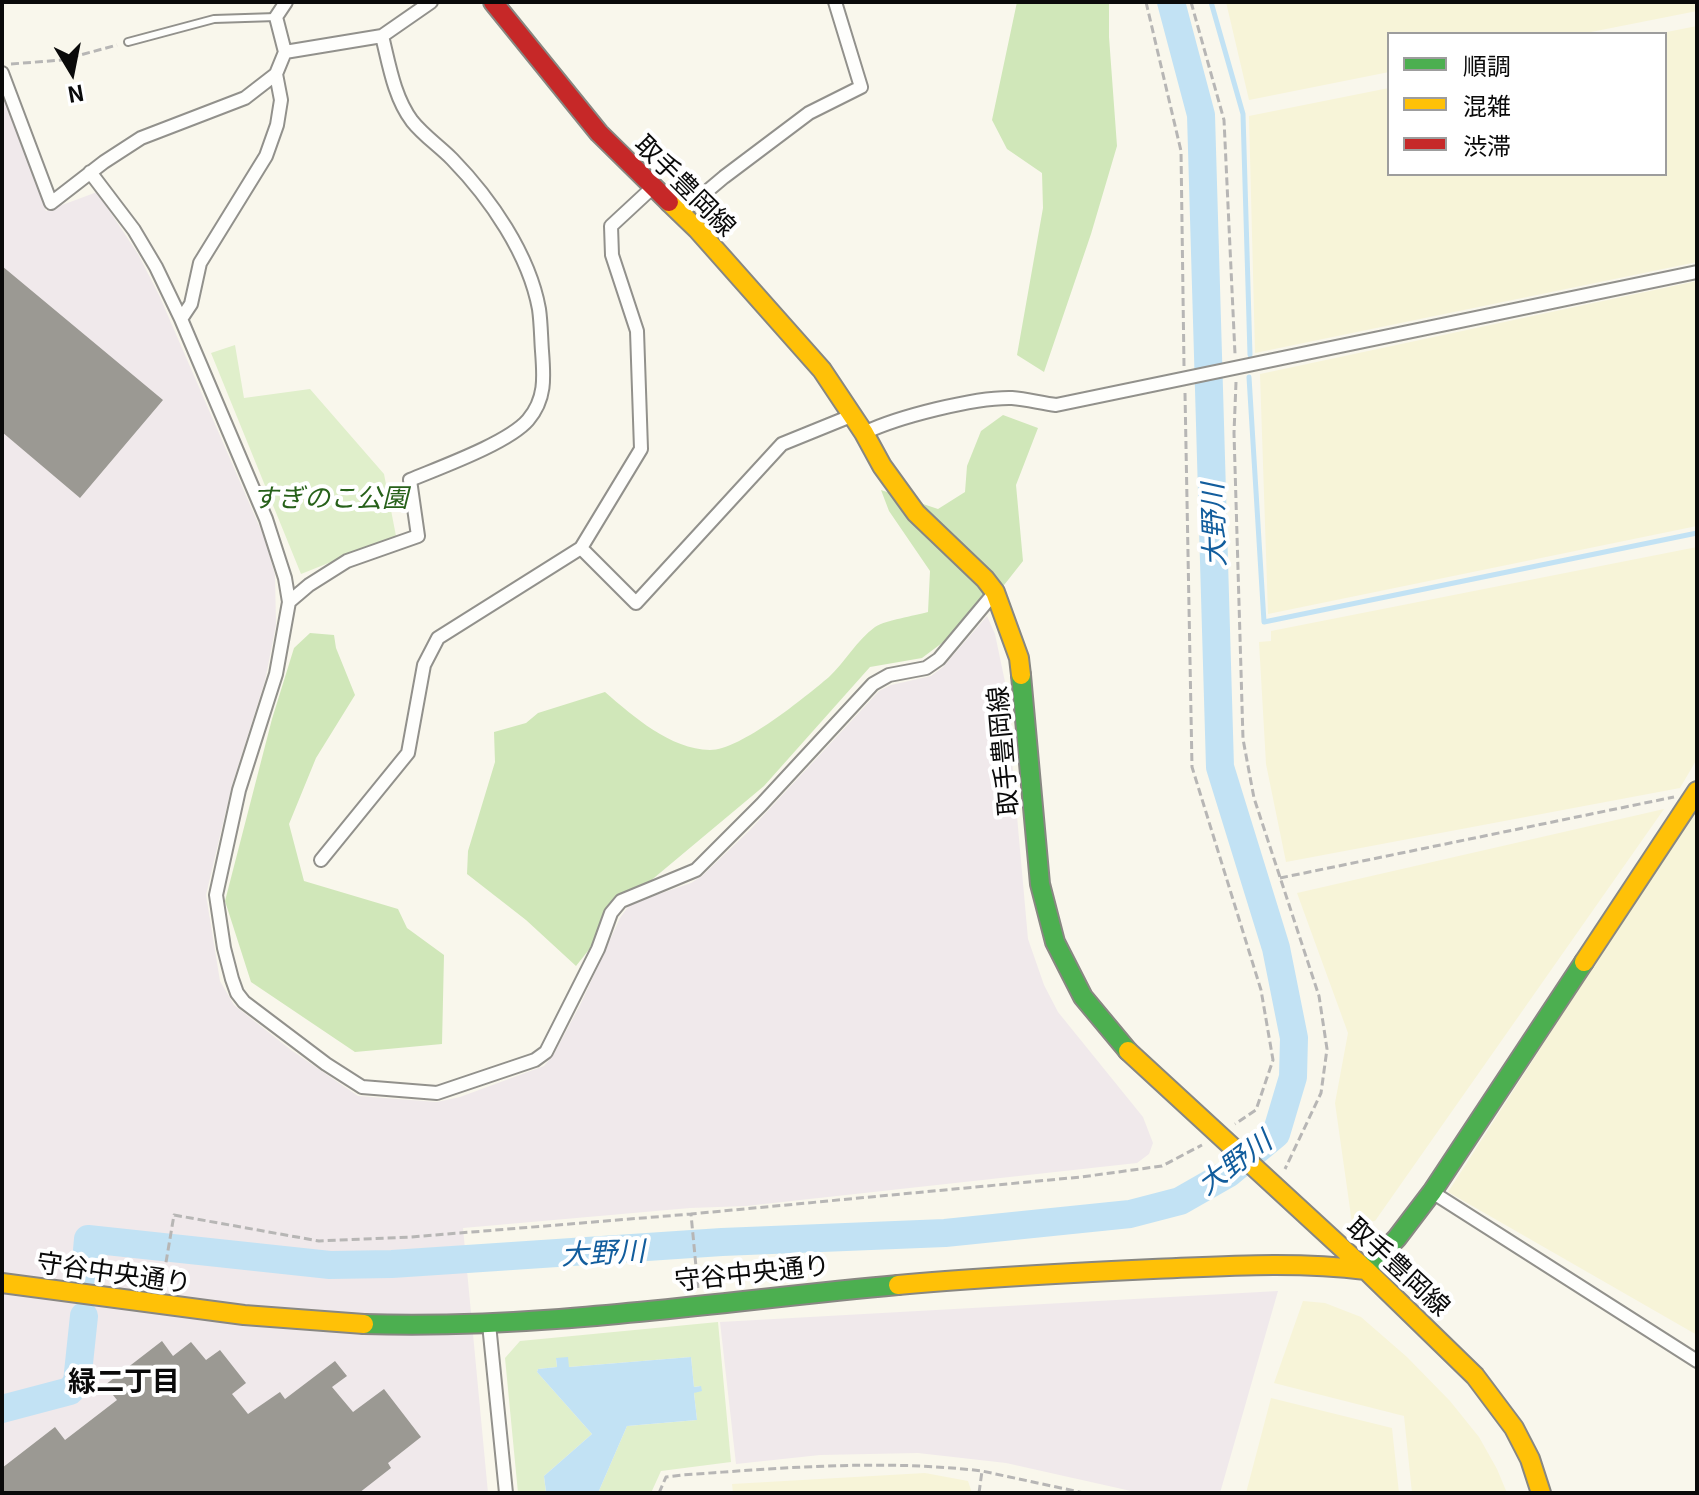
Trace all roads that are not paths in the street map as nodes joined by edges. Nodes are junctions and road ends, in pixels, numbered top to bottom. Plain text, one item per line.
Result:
1 (286, 2) edge
2 (431, 2) edge
3 (493, 2) edge
4 (835, 2) edge
5 (276, 17) junction
6 (382, 36) junction
7 (128, 42) road end
8 (285, 52) junction
9 (2, 73) edge
10 (276, 74) junction
11 (90, 172) junction
12 (652, 188) junction
13 (680, 214) junction
14 (1697, 272) edge
15 (181, 319) junction
16 (851, 416) junction
17 (864, 433) junction
18 (581, 548) junction
19 (995, 592) junction
20 (289, 602) junction
21 (1696, 793) edge
22 (321, 860) dead end
23 (1432, 1192) junction
24 (1366, 1270) junction
25 (2, 1283) edge
26 (489, 1324) junction
27 (1697, 1361) edge
28 (506, 1493) edge
29 (1541, 1493) edge

1 - 5 street
2 - 6 street
3 - 12 main road, 取手豊岡線
4 - 13 street
5 - 7 lane
5 - 8 street
6 - 8 street
6 - 20 street
8 - 10 street
9 - 11 street
10 - 11 street
10 - 15 street
11 - 15 street
12 - 13 main road, 取手豊岡線
12 - 18 street
13 - 16 main road, 取手豊岡線
14 - 17 street
15 - 20 street
16 - 17 main road, 取手豊岡線
16 - 18 street
17 - 19 main road, 取手豊岡線
18 - 22 street
19 - 20 street
19 - 24 main road, 取手豊岡線
21 - 23 main road
23 - 24 main road
23 - 27 street
24 - 26 main road, 守谷中央通り
24 - 29 main road, 取手豊岡線
25 - 26 main road, 守谷中央通り
26 - 28 street

